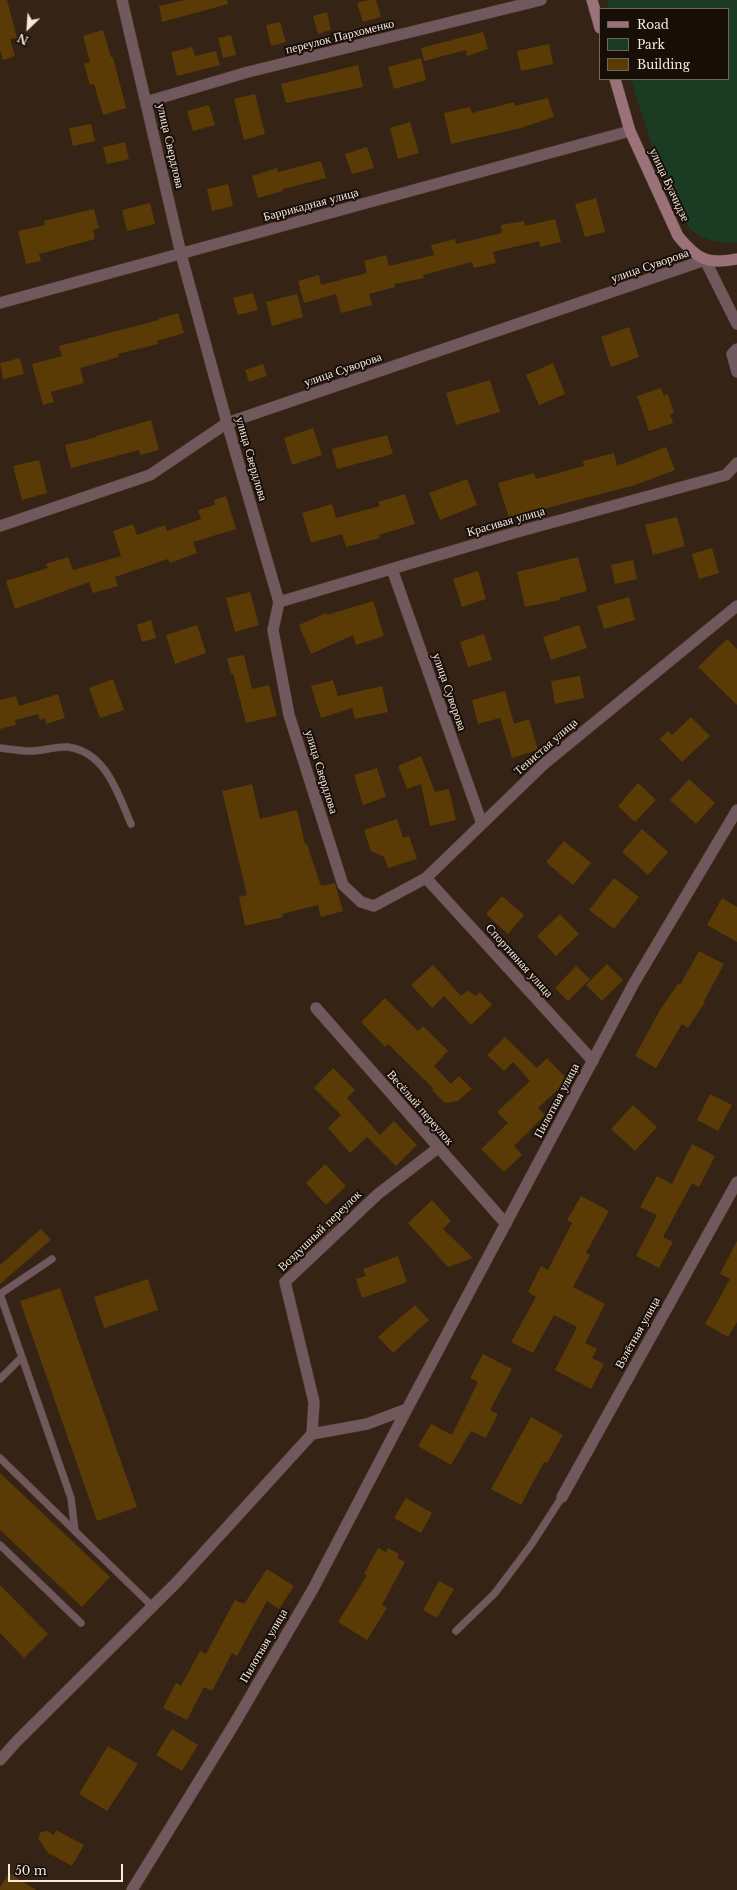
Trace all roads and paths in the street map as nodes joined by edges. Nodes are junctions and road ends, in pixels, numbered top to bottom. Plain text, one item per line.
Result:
1 (122, 0) edge
2 (540, 0) edge
3 (592, 0) edge
4 (599, 24) edge
5 (615, 80) edge
6 (146, 102) junction
7 (630, 131) junction
8 (181, 254) junction
9 (737, 259) edge
10 (705, 260) junction
11 (0, 303) edge
12 (737, 324) edge
13 (737, 348) edge
14 (737, 372) edge
15 (227, 423) junction
16 (737, 463) edge
17 (0, 526) edge
18 (392, 568) junction
19 (279, 602) junction
20 (737, 606) edge
21 (0, 748) edge
22 (737, 810) edge
23 (131, 824) dead end
24 (482, 824) junction
25 (426, 878) junction
26 (374, 906) joint
27 (316, 1008) dead end
28 (593, 1061) junction
29 (438, 1148) junction
30 (737, 1182) edge
31 (506, 1224) junction
32 (52, 1259) dead end
33 (0, 1294) edge
34 (21, 1358) junction
35 (0, 1379) edge
36 (407, 1409) junction
37 (312, 1434) junction
38 (0, 1458) edge
39 (562, 1497) joint
40 (75, 1531) junction
41 (0, 1544) edge
42 (152, 1606) junction
43 (81, 1623) dead end
44 (456, 1631) dead end
45 (0, 1760) edge
46 (132, 1890) edge

1 - 6 street, улица Свердлова
2 - 6 street, переулок Пархоменко
3 - 4 main road
5 - 7 main road, улица Буачидзе
6 - 8 street, улица Свердлова
7 - 8 street, Баррикадная улица
7 - 10 main road, улица Буачидзе
8 - 11 street, Баррикадная улица
8 - 15 street, улица Свердлова
9 - 10 main road, улица Буачидзе
10 - 12 street
10 - 15 street, улица Суворова
13 - 14 street
15 - 17 street, улица Суворова
15 - 19 street, улица Свердлова
16 - 18 street, Красивая улица
18 - 19 street, Красивая улица
18 - 24 street, улица Суворова
19 - 26 street, улица Свердлова
20 - 24 street, Тенистая улица
21 - 23 lane
22 - 28 street, Пилотная улица
24 - 25 street, Тенистая улица
25 - 26 street, Тенистая улица
25 - 28 street, Спортивная улица
27 - 29 street, Весёлый переулок
28 - 31 street, Пилотная улица
29 - 31 street, Весёлый переулок
29 - 37 street, Воздушный переулок
30 - 39 street, Взлётная улица
31 - 36 street, Пилотная улица
32 - 33 lane
33 - 34 lane
34 - 35 lane
34 - 40 lane
36 - 37 street
36 - 46 street, Пилотная улица
37 - 42 street
38 - 40 lane
39 - 44 lane
40 - 42 lane
41 - 43 lane
42 - 45 street

